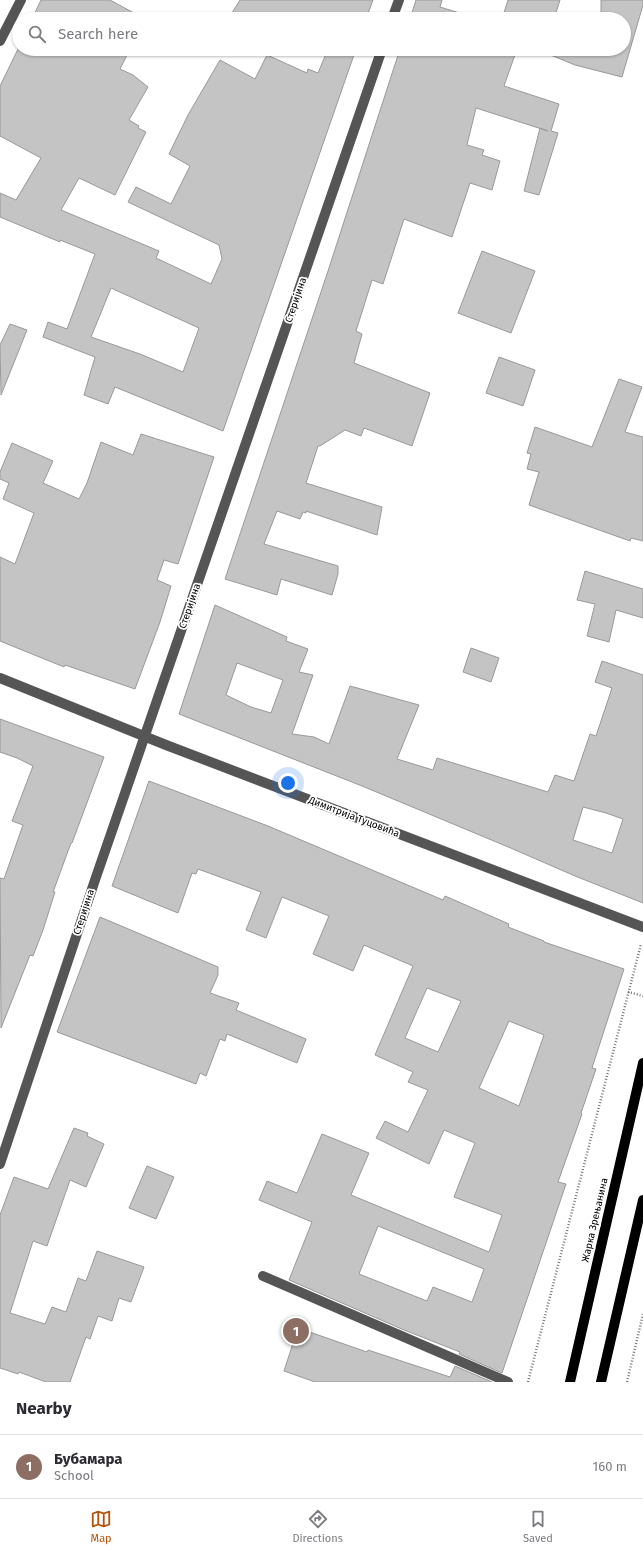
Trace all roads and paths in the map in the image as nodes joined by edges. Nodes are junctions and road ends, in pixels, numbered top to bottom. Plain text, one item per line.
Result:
1 (21, 0) edge
2 (399, 0) edge
3 (15, 12) edge
4 (395, 12) edge
5 (12, 18) edge
6 (0, 41) edge
7 (380, 56) edge
8 (0, 678) edge
9 (144, 736) junction
10 (643, 927) edge
11 (643, 937) edge
12 (628, 992) junction
13 (643, 996) edge
14 (643, 1063) edge
15 (0, 1164) edge
16 (643, 1200) edge
17 (263, 1276) dead end
18 (643, 1314) edge
19 (508, 1382) edge
20 (528, 1382) edge
21 (570, 1382) edge
22 (601, 1382) edge
23 (627, 1382) edge

1 - 3 street
2 - 4 street
5 - 6 street
7 - 9 street, Стеријина
8 - 9 street, Димитрија Туцовића
9 - 10 street, Димитрија Туцовића
9 - 15 street, Стеријина
11 - 12 path
12 - 13 path
12 - 20 path
14 - 21 main road, Жарка Зрењанина
16 - 22 main road
17 - 19 street
18 - 23 path

